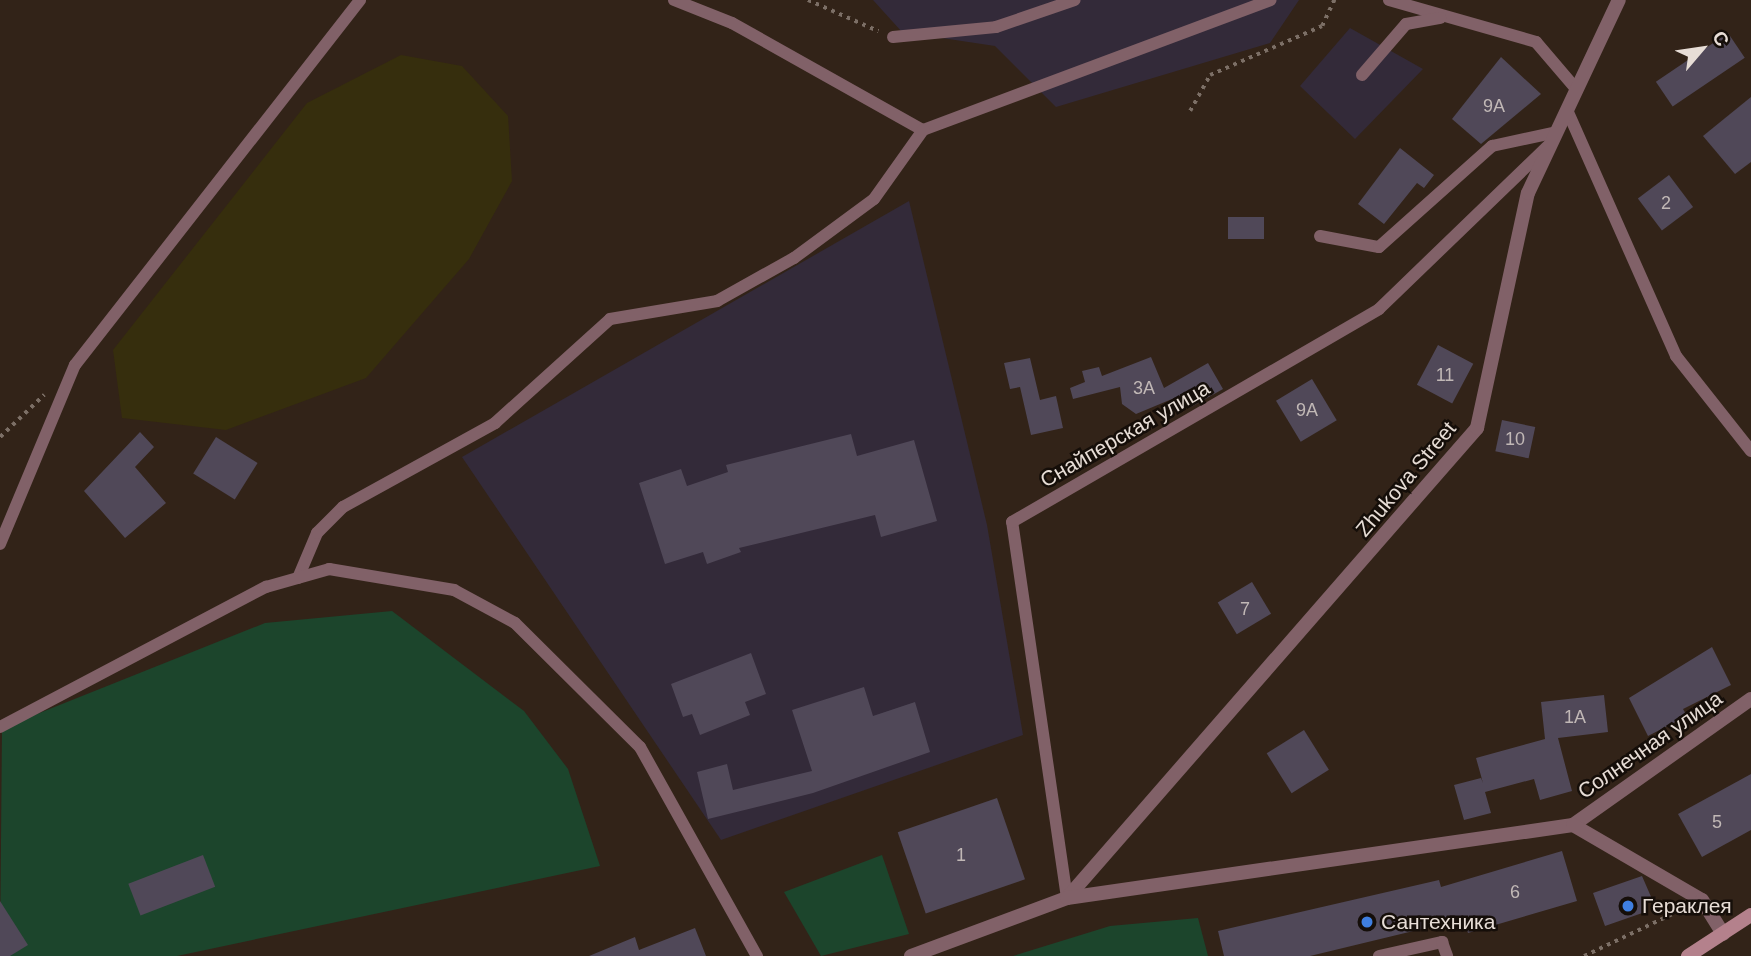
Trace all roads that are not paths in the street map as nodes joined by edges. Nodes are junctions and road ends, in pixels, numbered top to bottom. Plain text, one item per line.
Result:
1 (360, 0) edge
2 (674, 0) edge
3 (1075, 0) edge
4 (1271, 0) edge
5 (1389, 0) edge
6 (1619, 0) edge
7 (1444, 17) junction
8 (893, 37) road end
9 (1362, 75) dead end
10 (1577, 90) junction
11 (1567, 110) junction
12 (923, 130) junction
13 (1554, 138) junction
14 (1320, 236) dead end
15 (1751, 451) edge
16 (0, 544) edge
17 (298, 578) junction
18 (1751, 699) edge
19 (0, 727) edge
20 (1573, 825) junction
21 (1067, 898) junction
22 (1751, 915) edge
23 (1723, 934) junction
24 (757, 956) edge
25 (911, 956) edge
26 (1379, 956) edge
27 (1447, 956) edge
28 (1688, 956) edge

1 - 16 lane
2 - 12 lane
3 - 8 lane
4 - 12 lane
5 - 7 lane
6 - 10 street, Zhukova Street
7 - 9 lane
7 - 10 lane
10 - 11 street, Zhukova Street
11 - 13 street, Zhukova Street
11 - 15 lane
12 - 17 lane
13 - 14 lane
13 - 21 street, Zhukova Street
13 - 21 lane, Снайперская улица
17 - 19 lane
17 - 24 lane
18 - 20 street, Солнечная улица
20 - 21 street
20 - 23 street
21 - 25 street
22 - 23 main road
23 - 28 main road
26 - 27 lane

